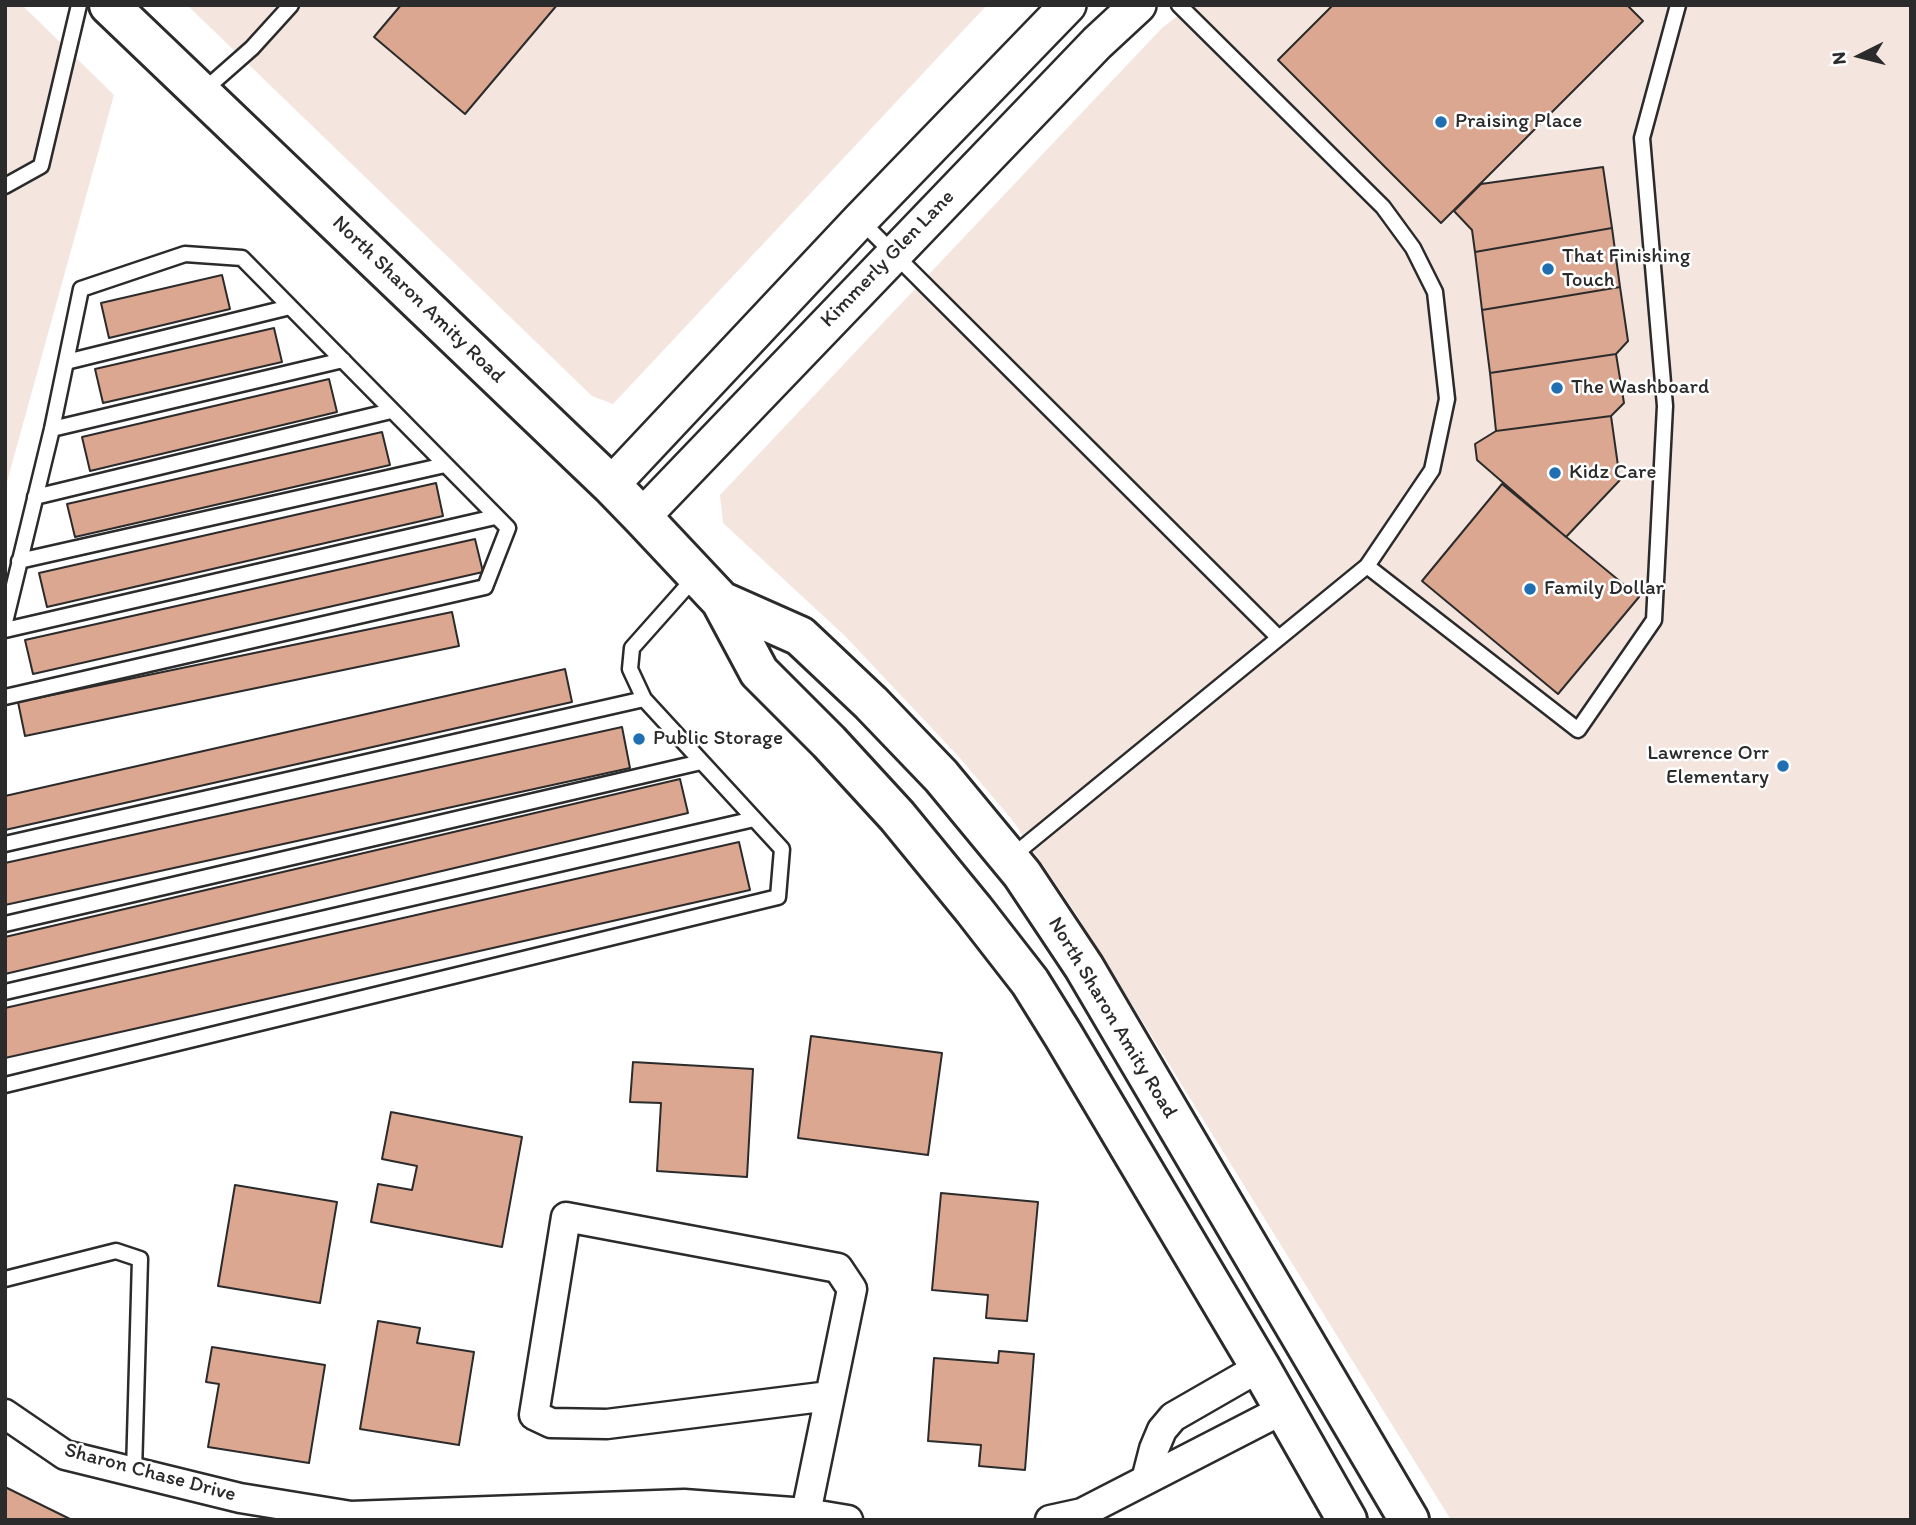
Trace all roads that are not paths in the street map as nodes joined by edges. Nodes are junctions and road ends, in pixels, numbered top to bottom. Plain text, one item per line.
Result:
1 (79, 5) edge
2 (109, 5) edge
3 (291, 5) edge
4 (1068, 5) edge
5 (1138, 5) edge
6 (1179, 5) edge
7 (1678, 5) edge
8 (201, 93) junction
9 (5, 186) edge
10 (860, 220) junction
11 (893, 254) junction
12 (290, 307) junction
13 (342, 360) junction
14 (66, 362) junction
15 (391, 411) junction
16 (52, 429) junction
17 (445, 465) junction
18 (611, 485) junction
19 (35, 497) junction
20 (495, 517) junction
21 (642, 517) junction
22 (19, 561) junction
23 (1367, 566) junction
24 (709, 588) junction
25 (5, 622) edge
26 (5, 630) edge
27 (1279, 638) junction
28 (5, 697) edge
29 (644, 699) junction
30 (701, 762) junction
31 (754, 819) junction
32 (5, 845) edge
33 (1009, 859) junction
34 (5, 924) edge
35 (5, 992) edge
36 (5, 1085) edge
37 (5, 1279) edge
38 (1260, 1367) junction
39 (830, 1396) junction
40 (1284, 1409) junction
41 (5, 1414) edge
42 (134, 1472) junction
43 (1146, 1480) junction
44 (806, 1513) junction
45 (467, 1516) edge
46 (340, 1517) edge
47 (848, 1520) edge
48 (1049, 1520) edge
49 (1347, 1520) edge
50 (1384, 1520) edge
51 (1409, 1520) edge

1 - 9 lane
2 - 8 main road, North Sharon Amity Road
3 - 8 lane
4 - 10 street
5 - 11 street, Kimmerly Glen Lane
6 - 23 lane
7 - 23 lane
8 - 18 main road, North Sharon Amity Road
10 - 11 lane
10 - 18 street
11 - 21 street, Kimmerly Glen Lane
11 - 27 lane
12 - 13 lane
12 - 14 lane
12 - 14 lane
13 - 15 lane
13 - 16 lane
14 - 16 lane
15 - 17 lane
15 - 19 lane
16 - 19 lane
17 - 20 lane
17 - 22 lane
18 - 21 main road, North Sharon Amity Road
19 - 22 lane
20 - 26 lane
20 - 28 lane
21 - 24 main road, North Sharon Amity Road
22 - 25 lane
23 - 27 lane
24 - 29 lane
24 - 33 main road, North Sharon Amity Road
24 - 38 main road, North Sharon Amity Road
27 - 33 lane
29 - 30 lane
29 - 32 lane
30 - 31 lane
30 - 34 lane
31 - 35 lane
31 - 36 lane
33 - 51 main road, North Sharon Amity Road
37 - 42 lane
38 - 40 main road, North Sharon Amity Road
38 - 43 street
38 - 50 main road
39 - 39 street
39 - 44 street
40 - 43 street
40 - 49 main road, North Sharon Amity Road
41 - 42 street, Sharon Chase Drive
42 - 46 street, Sharon Chase Drive
43 - 48 street
44 - 45 street, Sharon Chase Drive
44 - 47 street, Sharon Chase Drive
45 - 46 street, Sharon Chase Drive

